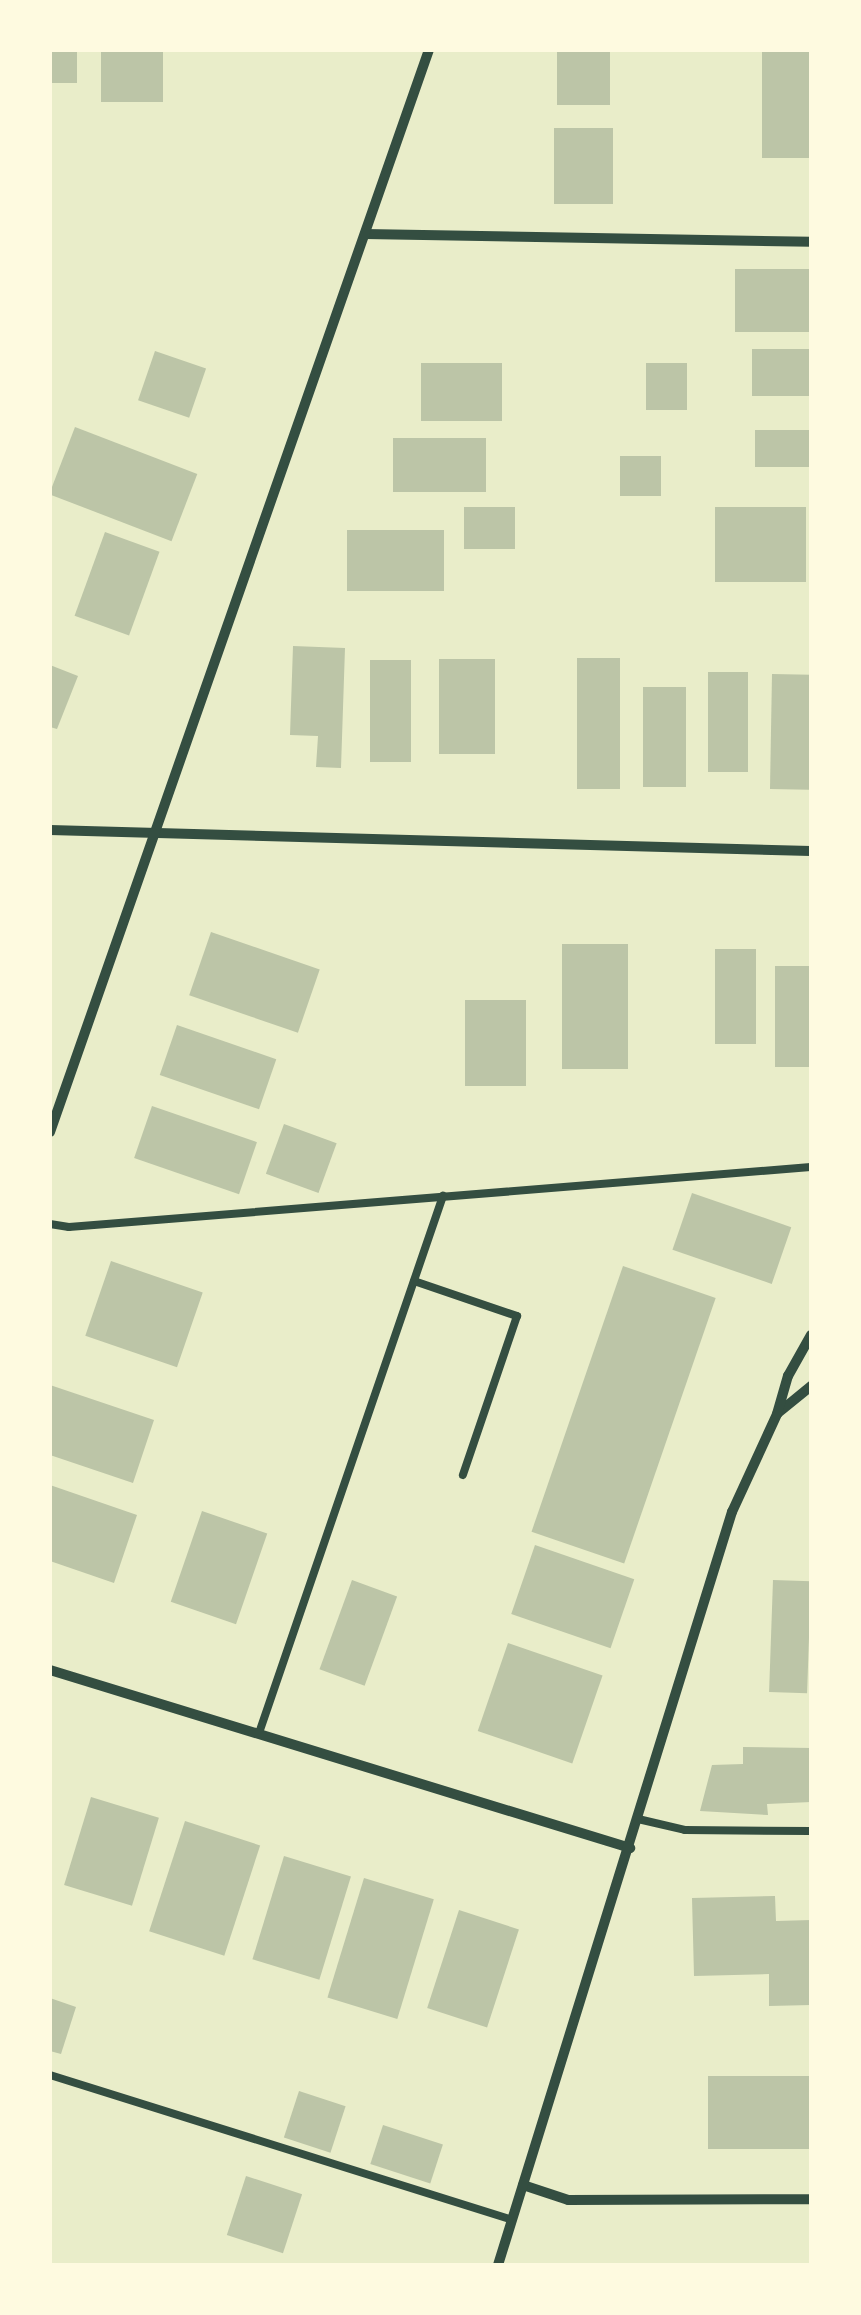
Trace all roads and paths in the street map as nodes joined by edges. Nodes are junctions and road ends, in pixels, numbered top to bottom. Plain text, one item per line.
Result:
1 (430, 50) edge
2 (365, 234) junction
3 (811, 242) edge
4 (50, 830) edge
5 (153, 836) junction
6 (811, 851) edge
7 (50, 1132) edge
8 (811, 1166) edge
9 (443, 1196) junction
10 (50, 1224) edge
11 (414, 1281) junction
12 (811, 1334) edge
13 (811, 1386) edge
14 (777, 1414) junction
15 (463, 1475) dead end
16 (50, 1670) edge
17 (259, 1733) junction
18 (638, 1819) junction
19 (811, 1832) edge
20 (630, 1848) junction
21 (50, 2075) edge
22 (524, 2185) junction
23 (811, 2199) edge
24 (512, 2220) junction
25 (498, 2265) edge

1 - 2 street
2 - 3 street
2 - 5 street
4 - 5 street
5 - 6 street
5 - 7 street
8 - 9 lane
9 - 10 lane
9 - 11 lane
11 - 15 lane
11 - 17 lane
12 - 14 street
13 - 14 street
14 - 18 street
16 - 17 street
17 - 20 street
18 - 19 lane
18 - 20 street
20 - 22 street
21 - 24 lane
22 - 23 street
22 - 24 street
24 - 25 street

